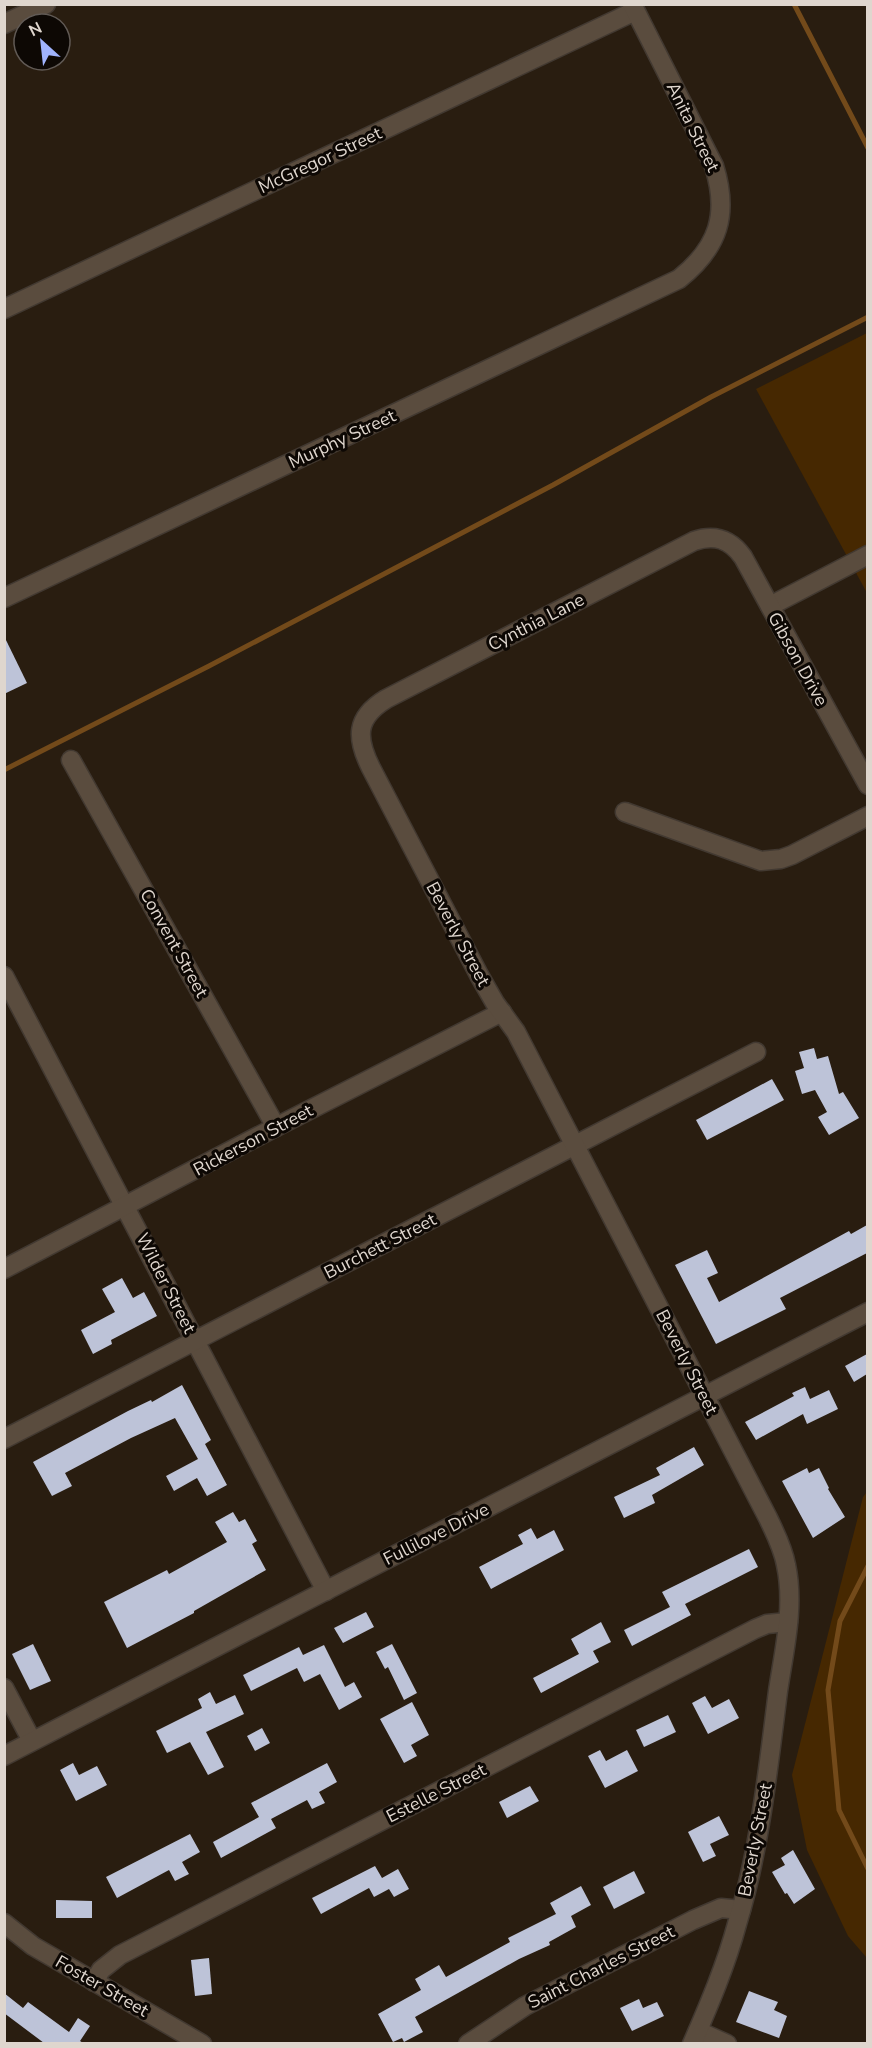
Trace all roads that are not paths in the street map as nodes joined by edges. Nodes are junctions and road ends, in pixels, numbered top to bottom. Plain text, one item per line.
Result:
1 (46, 4) edge
2 (634, 8) edge
3 (4, 24) edge
4 (679, 279) joint
5 (4, 309) edge
6 (723, 539) joint
7 (867, 555) edge
8 (4, 598) edge
9 (770, 606) junction
10 (361, 726) joint
11 (71, 760) dead end
12 (867, 786) edge
13 (625, 812) dead end
14 (867, 816) edge
15 (4, 976) edge
16 (502, 1012) junction
17 (756, 1052) dead end
18 (276, 1127) junction
19 (575, 1146) junction
20 (126, 1206) junction
21 (4, 1269) edge
22 (867, 1312) edge
23 (196, 1341) junction
24 (704, 1396) junction
25 (4, 1438) edge
26 (326, 1591) junction
27 (788, 1622) junction
28 (4, 1688) edge
29 (32, 1741) junction
30 (4, 1756) edge
31 (741, 1910) junction
32 (4, 1923) edge
33 (94, 1982) junction
34 (695, 2037) edge
35 (202, 2043) edge
36 (468, 2043) edge
37 (727, 2043) edge

1 - 3 street
2 - 4 street, Anita Street
2 - 5 street, McGregor Street
4 - 8 street, Murphy Street
6 - 9 street, Gibson Drive
6 - 10 street, Cynthia Lane
7 - 9 street
9 - 12 street, Gibson Drive
10 - 16 street, Beverly Street
11 - 18 street, Convent Street
13 - 14 street
15 - 20 street, Wilder Street
16 - 18 street, Rickerson Street
16 - 19 street, Beverly Street
17 - 19 street, Burchett Street
18 - 20 street, Rickerson Street
19 - 23 street, Burchett Street
19 - 24 street, Beverly Street
20 - 21 street, Rickerson Street
20 - 23 street, Wilder Street
22 - 24 street, Fullilove Drive
23 - 25 street, Burchett Street
23 - 26 street, Wilder Street
24 - 26 street, Fullilove Drive
24 - 27 street, Beverly Street
26 - 29 street, Fullilove Drive
27 - 31 street, Beverly Street
27 - 33 street, Estelle Street
28 - 29 street
29 - 30 street, Fullilove Drive
31 - 34 street, Beverly Street
31 - 36 street, Saint Charles Street
32 - 33 street, Foster Street
33 - 35 street, Foster Street
34 - 37 street

